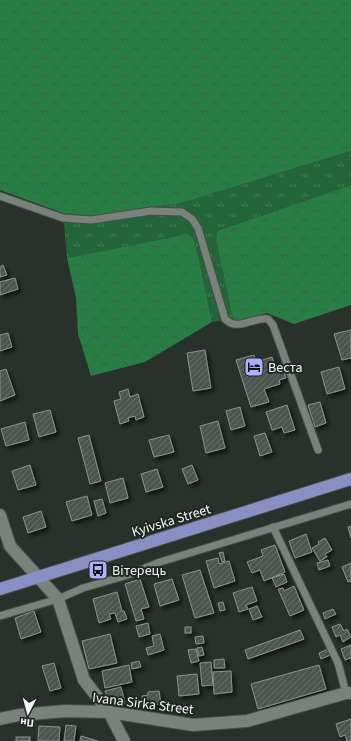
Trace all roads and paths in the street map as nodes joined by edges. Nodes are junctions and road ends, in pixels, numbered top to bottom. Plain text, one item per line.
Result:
1 (0, 196) edge
2 (318, 450) dead end
3 (351, 479) edge
4 (351, 504) edge
5 (0, 515) edge
6 (273, 528) junction
7 (39, 577) junction
8 (0, 589) edge
9 (58, 599) junction
10 (0, 616) edge
11 (348, 693) edge
12 (109, 712) junction
13 (0, 719) edge
14 (124, 741) edge

1 - 2 lane
3 - 7 main road, Kyivska Street
4 - 6 lane
5 - 7 street
6 - 9 lane
6 - 11 lane
7 - 8 main road, Kyivska Street
7 - 9 street
9 - 10 lane
9 - 12 street
11 - 12 street, Ivana Sirka Street
12 - 13 street, Ivana Sirka Street
12 - 14 street

